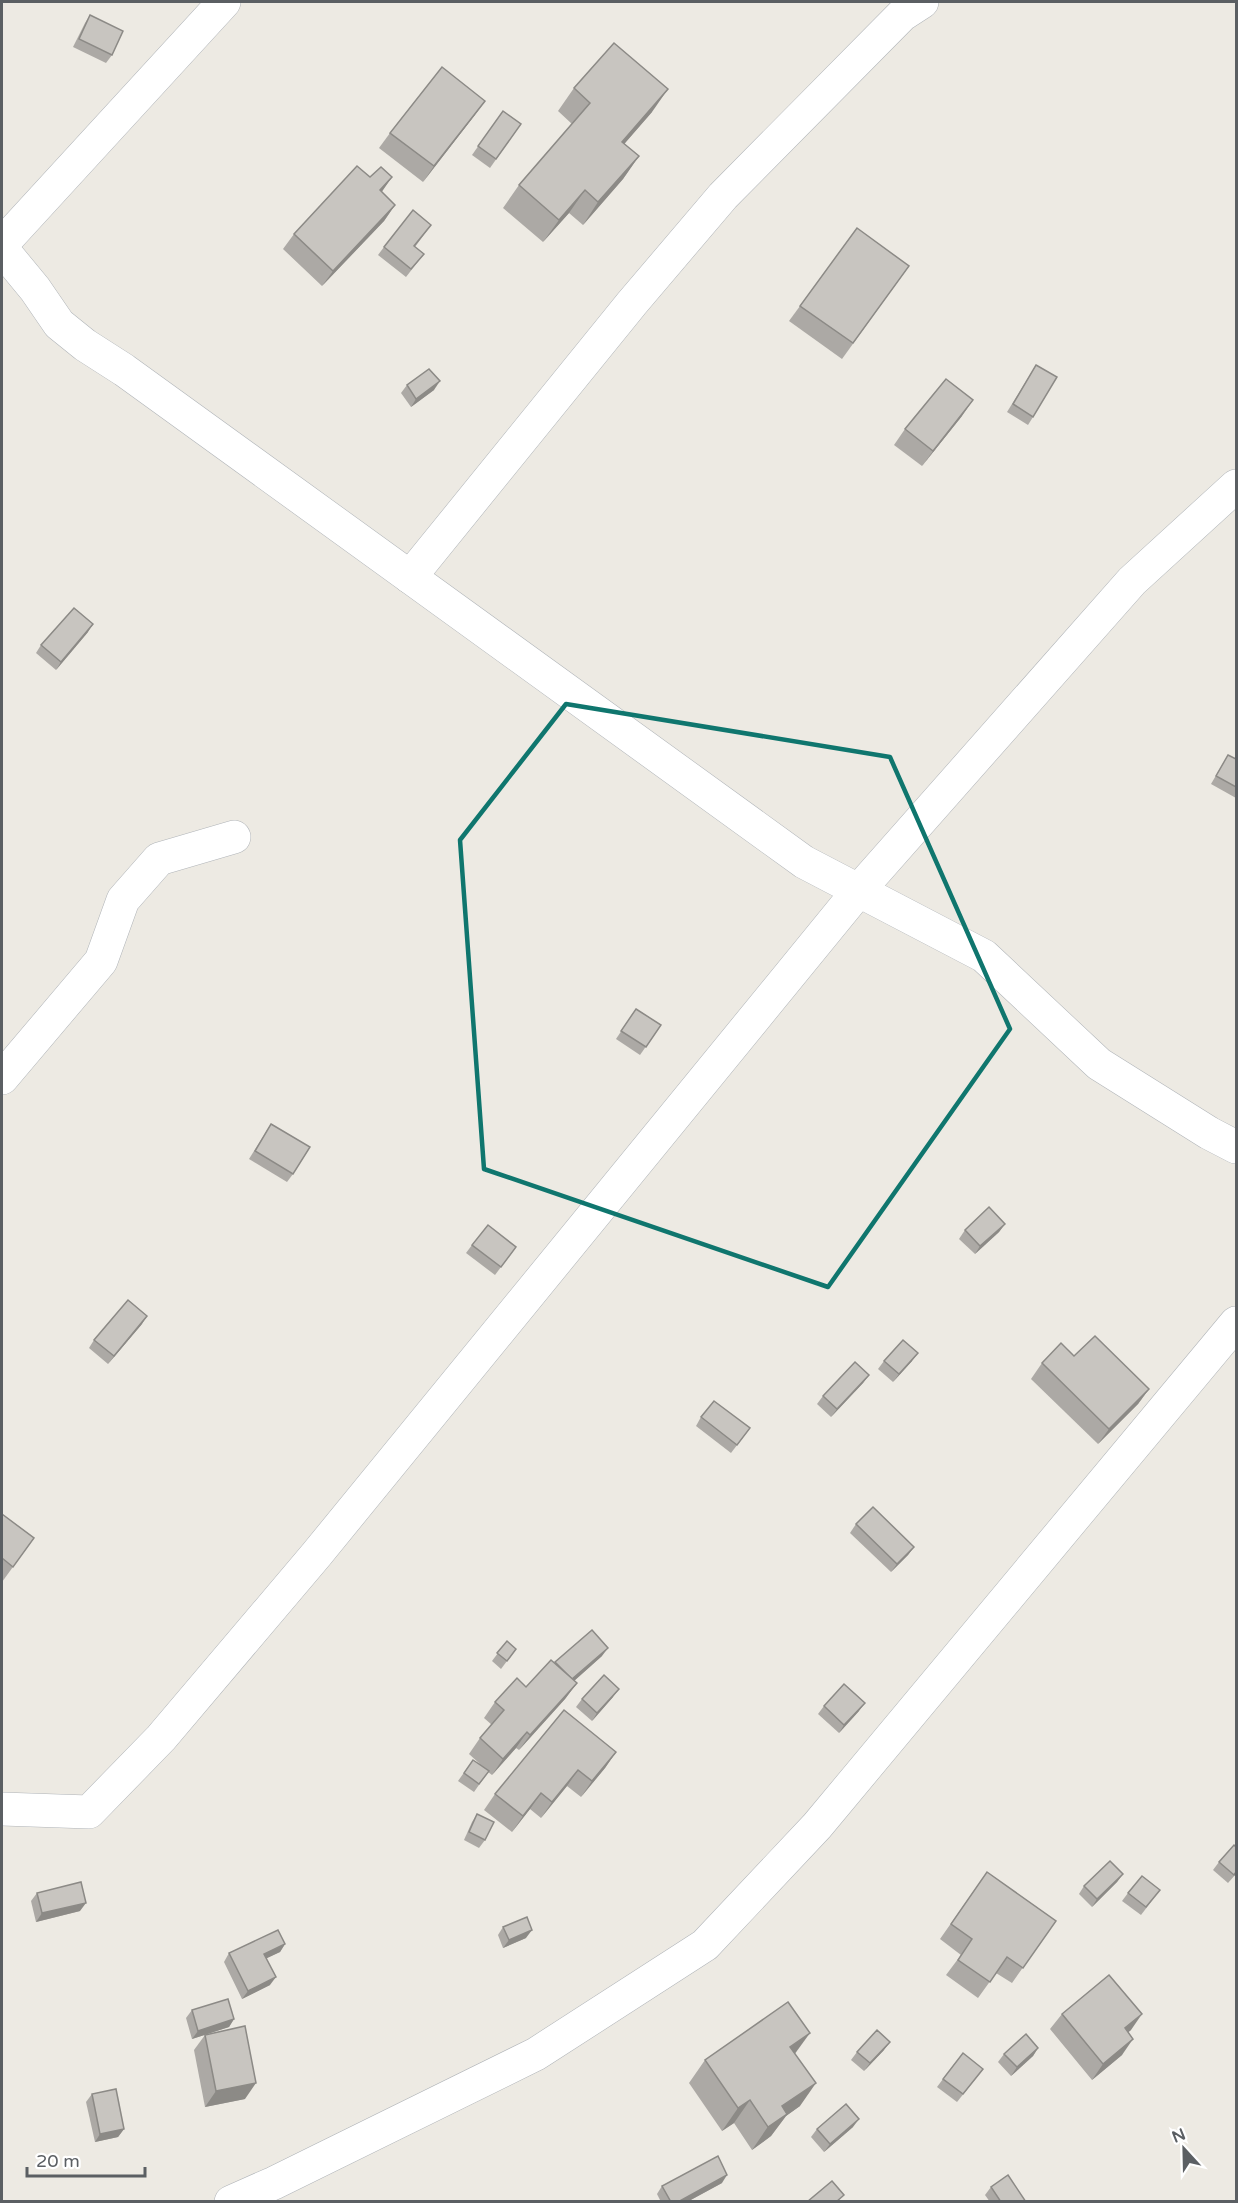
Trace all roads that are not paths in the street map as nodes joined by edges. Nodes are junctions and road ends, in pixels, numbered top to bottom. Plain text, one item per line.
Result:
1 (224, 2) edge
2 (922, 2) edge
3 (2, 244) edge
4 (2, 249) edge
5 (1236, 486) edge
6 (410, 577) junction
7 (234, 837) dead end
8 (859, 890) junction
9 (2, 1078) edge
10 (1236, 1147) edge
11 (1236, 1323) edge
12 (2, 1809) edge
13 (231, 2202) edge

1 - 3 street
2 - 6 street
4 - 6 street
5 - 8 street
6 - 8 street
7 - 9 street
8 - 10 street
8 - 12 street
11 - 13 street

